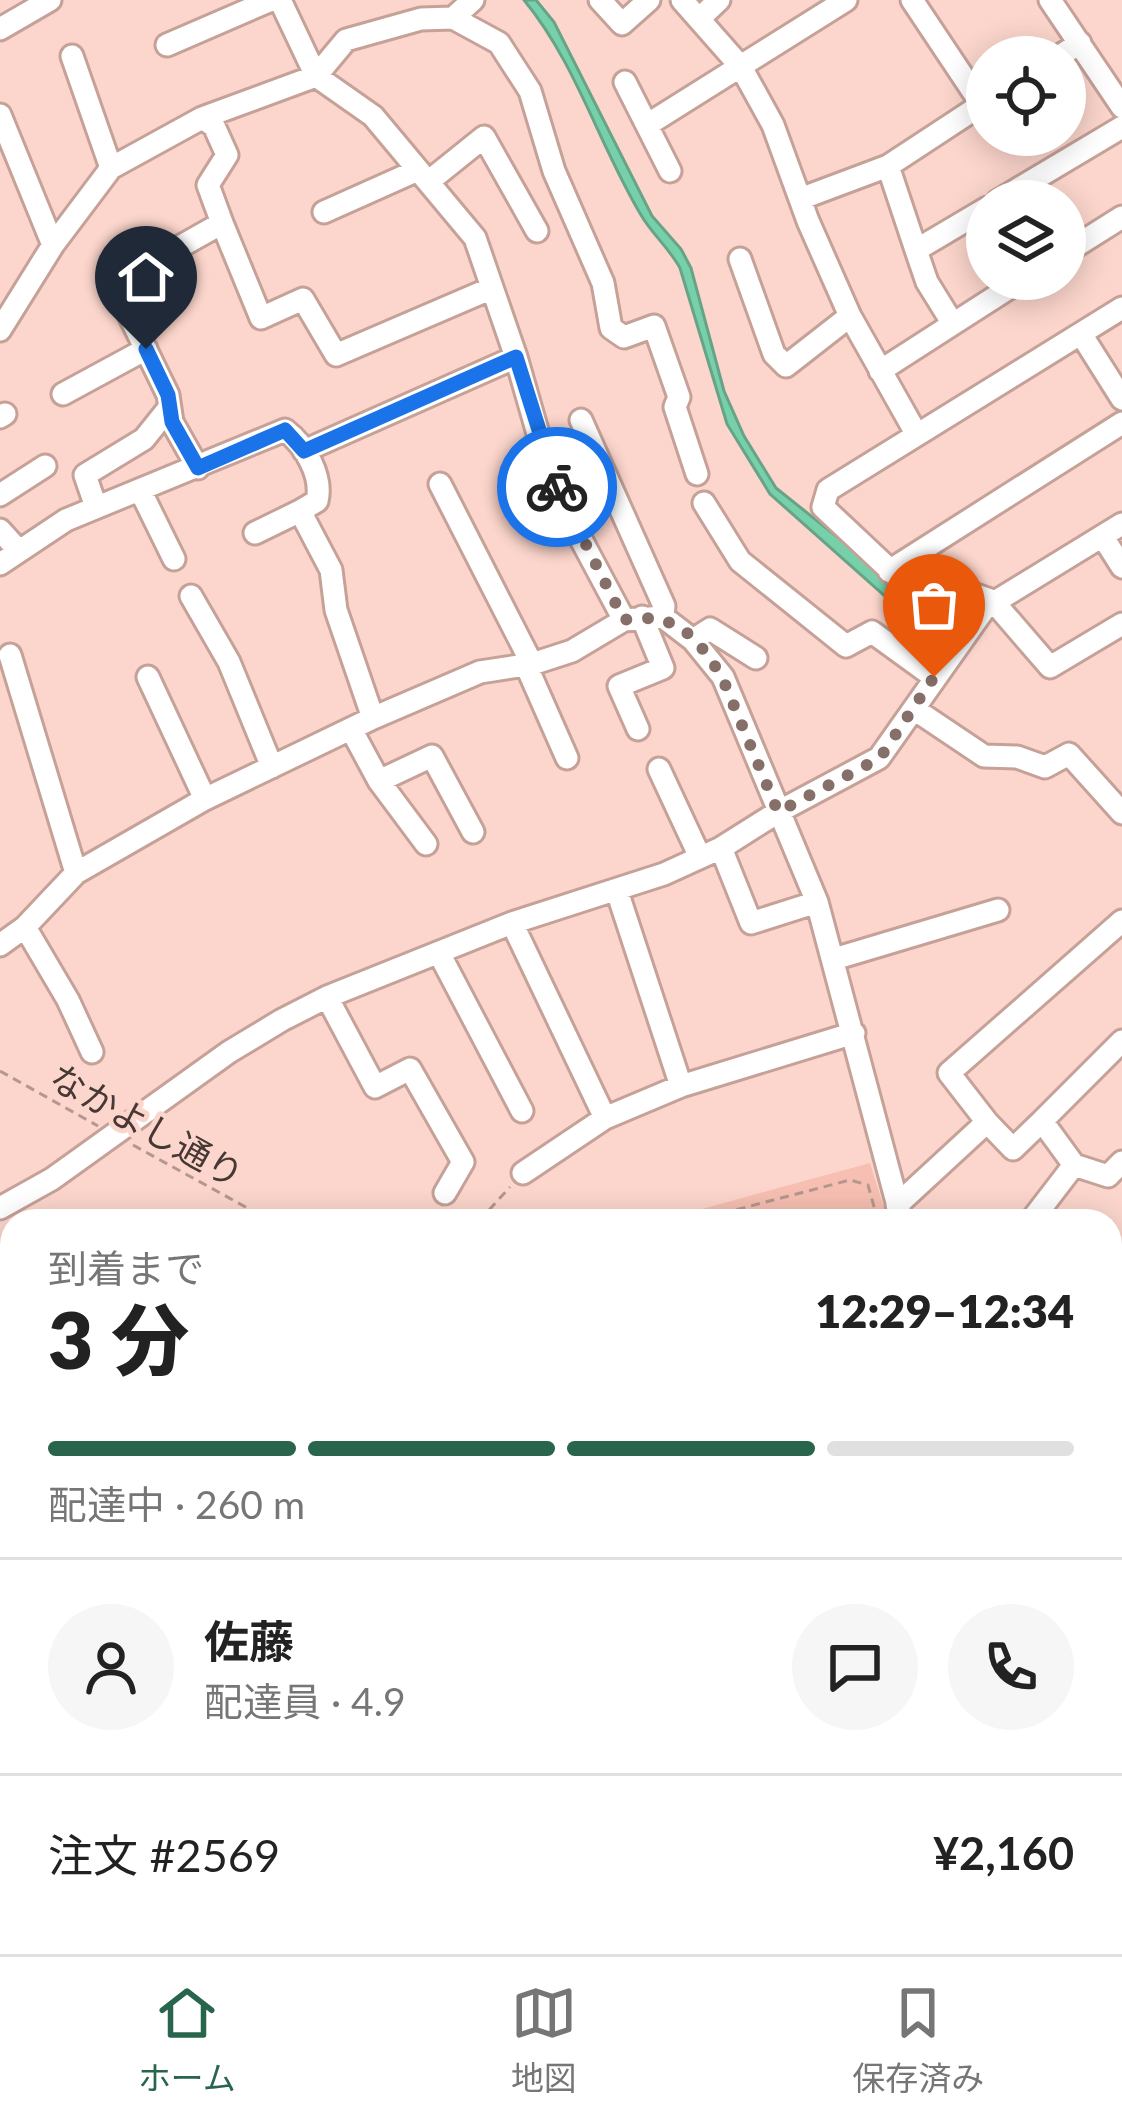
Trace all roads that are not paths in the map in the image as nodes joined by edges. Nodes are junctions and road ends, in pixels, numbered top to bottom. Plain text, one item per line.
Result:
1 (50, 0) edge
2 (275, 0) edge
3 (473, 0) edge
4 (600, 0) edge
5 (649, 0) edge
6 (682, 0) edge
7 (719, 0) edge
8 (846, 0) edge
9 (912, 0) edge
10 (1051, 0) edge
11 (453, 18) junction
12 (698, 19) junction
13 (0, 29) edge
14 (1075, 36) edge
15 (167, 45) dead end
16 (1086, 53) edge
17 (72, 56) dead end
18 (741, 67) junction
19 (316, 76) junction
20 (966, 77) edge
21 (625, 82) dead end
22 (1122, 107) edge
23 (0, 115) edge
24 (966, 115) edge
25 (202, 118) junction
26 (647, 125) junction
27 (1122, 127) edge
28 (8, 156) edge
29 (888, 166) junction
30 (111, 168) junction
31 (670, 171) dead end
32 (423, 176) junction
33 (1033, 180) edge
34 (800, 199) junction
35 (325, 212) dead end
36 (1122, 217) edge
37 (966, 220) edge
38 (222, 223) junction
39 (537, 232) dead end
40 (1086, 240) edge
41 (52, 245) junction
42 (916, 250) junction
43 (740, 259) dead end
44 (492, 288) junction
45 (990, 300) edge
46 (1122, 308) edge
47 (850, 316) junction
48 (952, 324) junction
49 (0, 330) edge
50 (1081, 334) junction
51 (146, 349) junction
52 (516, 357) junction
53 (880, 370) junction
54 (64, 394) dead end
55 (1122, 399) edge
56 (168, 409) junction
57 (581, 420) dead end
58 (1122, 423) edge
59 (916, 435) junction
60 (304, 451) junction
61 (45, 466) dead end
62 (198, 468) junction
63 (697, 474) dead end
64 (440, 484) dead end
65 (140, 492) junction
66 (0, 495) edge
67 (704, 502) dead end
68 (96, 507) junction
69 (300, 511) junction
70 (0, 530) edge
71 (1113, 531) edge
72 (255, 533) dead end
73 (9, 557) edge
74 (174, 559) dead end
75 (1122, 566) edge
76 (889, 571) junction
77 (190, 596) dead end
78 (984, 610) junction
79 (643, 618) junction
80 (1122, 623) edge
81 (693, 640) junction
82 (3, 654) edge
83 (756, 658) dead end
84 (529, 665) junction
85 (148, 677) dead end
86 (934, 677) junction
87 (914, 709) junction
88 (373, 718) junction
89 (351, 729) junction
90 (638, 729) dead end
91 (567, 758) dead end
92 (272, 767) junction
93 (659, 770) dead end
94 (379, 781) junction
95 (205, 799) junction
96 (778, 812) junction
97 (1122, 813) edge
98 (473, 832) dead end
99 (426, 844) dead end
100 (711, 853) junction
101 (76, 873) junction
102 (617, 891) junction
103 (817, 902) junction
104 (998, 910) dead end
105 (1122, 921) edge
106 (512, 923) junction
107 (25, 927) junction
108 (0, 945) edge
109 (440, 955) junction
110 (834, 959) junction
111 (327, 997) junction
112 (854, 1033) junction
113 (1122, 1041) edge
114 (92, 1052) dead end
115 (681, 1086) junction
116 (522, 1111) dead end
117 (605, 1118) junction
118 (1042, 1121) junction
119 (987, 1122) junction
120 (1122, 1162) edge
121 (1074, 1165) junction
122 (523, 1173) road end
123 (446, 1193) dead end
124 (0, 1208) edge
125 (899, 1209) edge
126 (904, 1209) edge
127 (1040, 1209) edge

1 - 13 street
2 - 15 street
2 - 19 street
3 - 11 street
4 - 5 street
6 - 12 street
7 - 12 street
8 - 18 street
9 - 20 street
10 - 14 street
11 - 19 street
11 - 63 street
12 - 18 street
16 - 22 street
17 - 30 street
18 - 26 street
18 - 34 street
19 - 25 street
19 - 32 street
21 - 26 street
23 - 28 street
24 - 29 street
25 - 30 street
25 - 38 street
26 - 31 street
27 - 33 street
28 - 41 street
29 - 34 street
29 - 42 street
30 - 41 street
32 - 35 street
32 - 39 street
32 - 44 street
34 - 47 street
36 - 40 street
37 - 42 street
38 - 44 street
38 - 51 street
41 - 49 street
42 - 48 street
43 - 47 street
44 - 52 street
45 - 48 street
46 - 50 street
47 - 53 street
48 - 53 street
50 - 55 street
50 - 59 street
51 - 54 street
51 - 56 street
52 - 60 street
52 - 79 street
53 - 59 street
56 - 62 street
56 - 68 street
57 - 79 street
58 - 76 street
59 - 76 street
60 - 62 street
60 - 69 street
61 - 66 street
62 - 65 street
64 - 84 street
65 - 68 street
65 - 74 street
67 - 86 street
68 - 73 street
69 - 72 street
69 - 88 street
70 - 73 street
71 - 75 street
71 - 78 street
76 - 78 street
77 - 92 street
78 - 80 street
78 - 86 street
79 - 81 street
79 - 84 street
79 - 90 street
81 - 83 street
81 - 96 street
82 - 101 street
84 - 88 street
84 - 91 street
85 - 95 street
86 - 87 street
87 - 96 street
87 - 97 street
88 - 89 street
89 - 92 street
89 - 94 street
92 - 95 street
93 - 100 street
94 - 98 street
94 - 99 street
95 - 101 street
96 - 100 street
96 - 103 street
100 - 102 street
100 - 103 street
101 - 107 street
102 - 106 street
102 - 115 street
103 - 110 street
104 - 110 street
105 - 119 street
106 - 109 street
106 - 117 street
107 - 108 street
107 - 114 street
109 - 111 street
109 - 116 street
110 - 112 street
111 - 123 street
111 - 124 street
112 - 115 street
112 - 125 street
113 - 118 street
115 - 117 street
117 - 122 street
118 - 119 street
118 - 121 street
119 - 126 street
120 - 121 street
121 - 127 street

